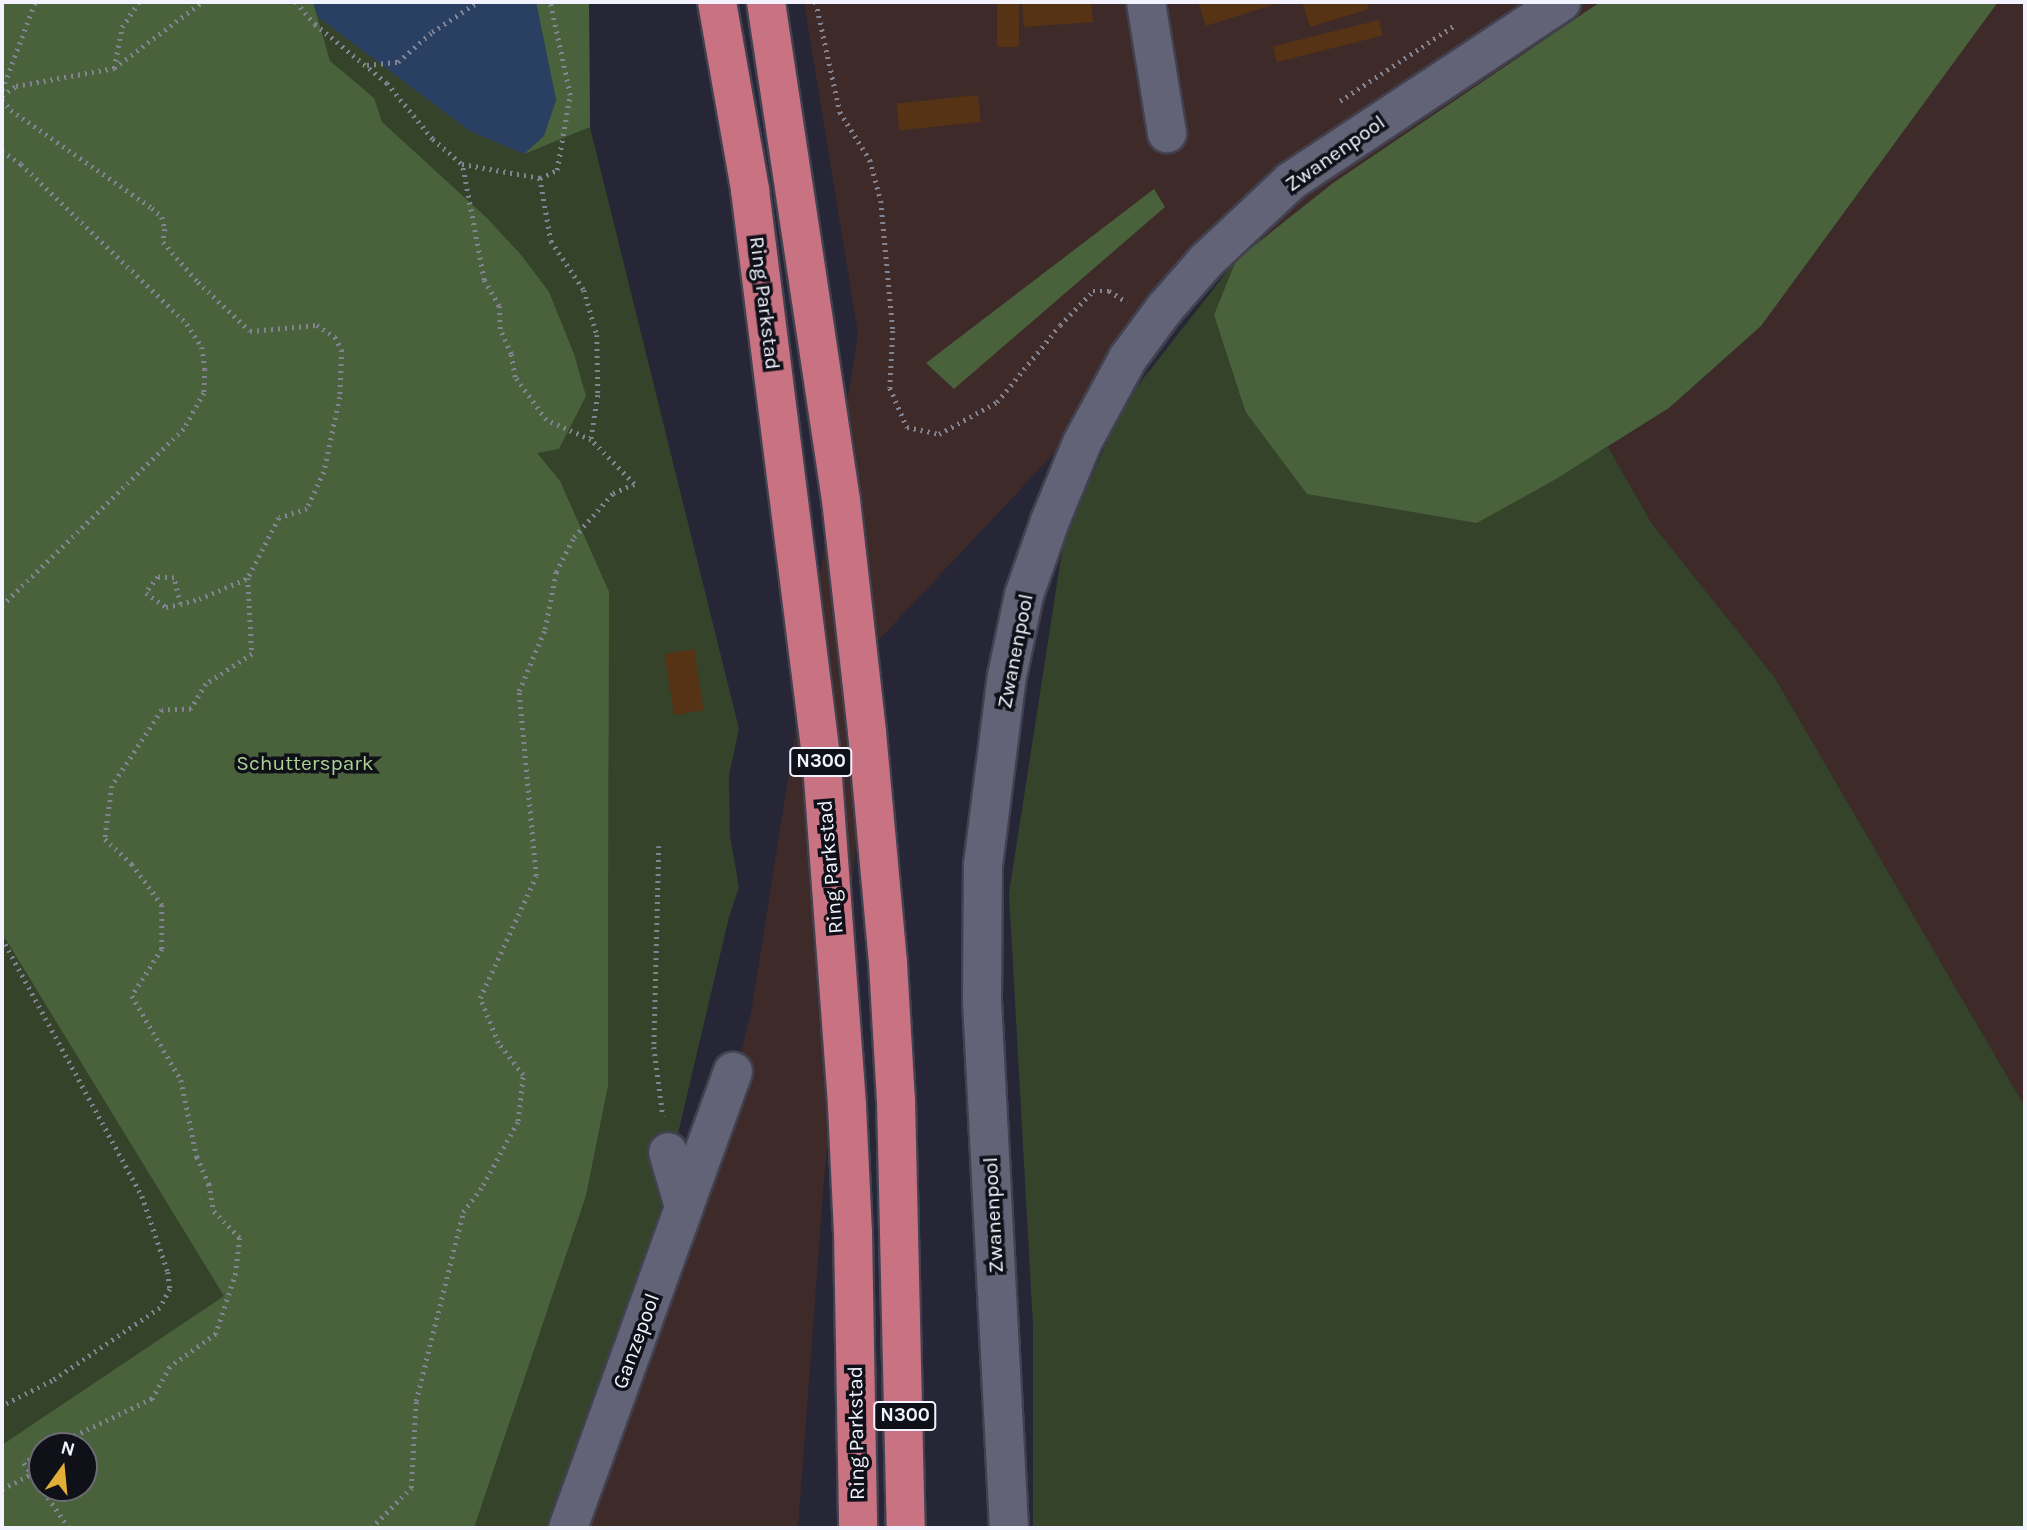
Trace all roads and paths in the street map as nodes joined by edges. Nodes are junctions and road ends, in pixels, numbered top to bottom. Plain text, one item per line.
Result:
1 (35, 2) edge
2 (139, 2) edge
3 (202, 2) edge
4 (296, 2) edge
5 (478, 2) edge
6 (550, 2) edge
7 (717, 2) edge
8 (766, 2) edge
9 (816, 2) edge
10 (1146, 2) edge
11 (1561, 2) edge
12 (366, 65) junction
13 (114, 68) junction
14 (2, 90) edge
15 (2, 98) edge
16 (1167, 133) dead end
17 (2, 151) edge
18 (462, 164) junction
19 (540, 178) junction
20 (1128, 303) dead end
21 (591, 440) junction
22 (248, 578) junction
23 (180, 604) junction
24 (2, 606) edge
25 (659, 846) dead end
26 (2, 938) edge
27 (733, 1072) dead end
28 (668, 1152) joint
29 (684, 1207) junction
30 (2, 1406) edge
31 (83, 1432) edge
32 (28, 1476) edge
33 (2, 1489) edge
34 (51, 1502) edge
35 (69, 1528) edge
36 (371, 1528) edge
37 (568, 1528) edge
38 (858, 1528) edge
39 (906, 1528) edge
40 (1009, 1528) edge

1 - 14 path
2 - 13 path
3 - 13 path
4 - 12 path
5 - 12 path
6 - 19 path
7 - 38 highway, Ring Parkstad / N300
8 - 39 highway, N300
9 - 20 path
10 - 16 street
11 - 40 street, Zwanenpool
12 - 18 path
13 - 15 path
15 - 22 path
17 - 24 path
18 - 19 path
18 - 21 path
19 - 21 path
21 - 36 path
22 - 23 path
22 - 31 path
23 - 23 path
25 - 28 path
26 - 30 path
27 - 29 street, Ganzepool
28 - 29 street
29 - 37 street, Ganzepool
32 - 33 path
34 - 35 path

